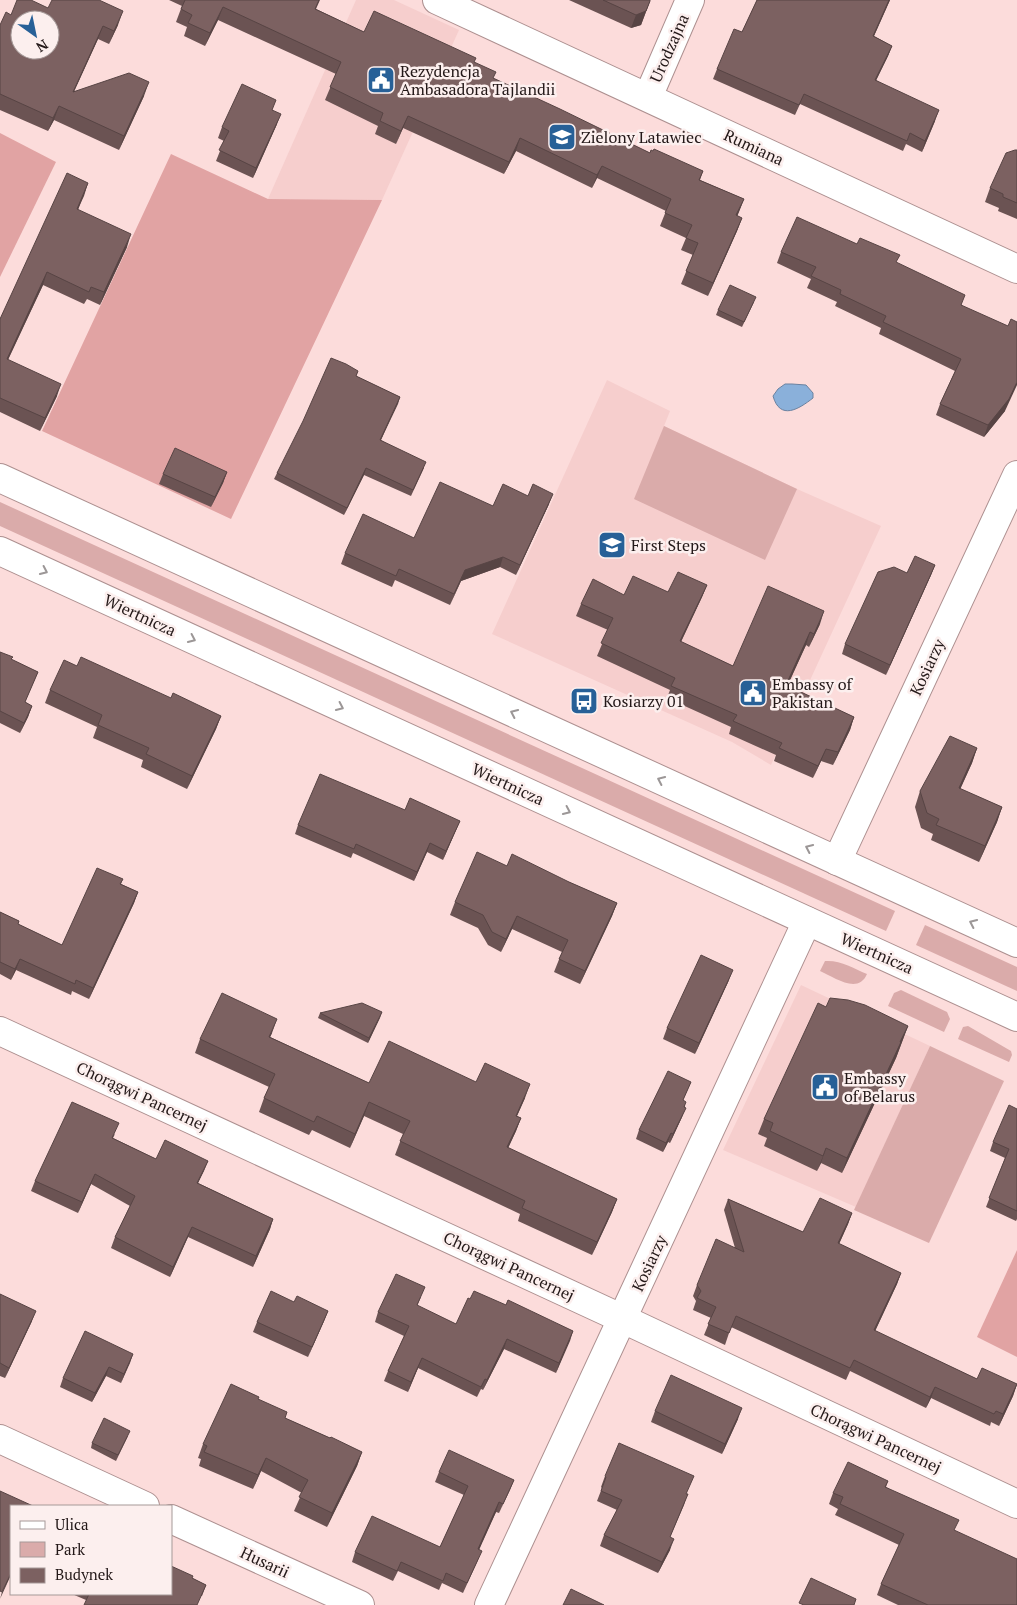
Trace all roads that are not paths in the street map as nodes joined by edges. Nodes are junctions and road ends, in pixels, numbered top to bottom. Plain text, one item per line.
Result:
1 (437, 0) edge
2 (690, 0) edge
3 (648, 97) junction
4 (1017, 269) edge
5 (1017, 474) edge
6 (0, 478) edge
7 (0, 551) edge
8 (837, 861) junction
9 (807, 921) junction
10 (1017, 943) edge
11 (1017, 1017) edge
12 (0, 1031) edge
13 (623, 1319) junction
14 (0, 1439) edge
15 (1017, 1504) edge
16 (143, 1505) edge
17 (172, 1518) edge
18 (360, 1605) edge
19 (489, 1605) edge

1 - 3 street, Rumiana
2 - 3 street, Urodzajna
3 - 4 street, Rumiana
5 - 8 street, Kosiarzy
8 -> 6 street
7 -> 9 street, Wiertnicza
10 -> 8 street
9 - 11 street, Wiertnicza
9 - 13 street, Kosiarzy
12 - 13 street, Chorągwi Pancernej
13 - 15 street, Chorągwi Pancernej
13 - 19 street, Kosiarzy
14 - 16 street
17 - 18 street, Husarii

